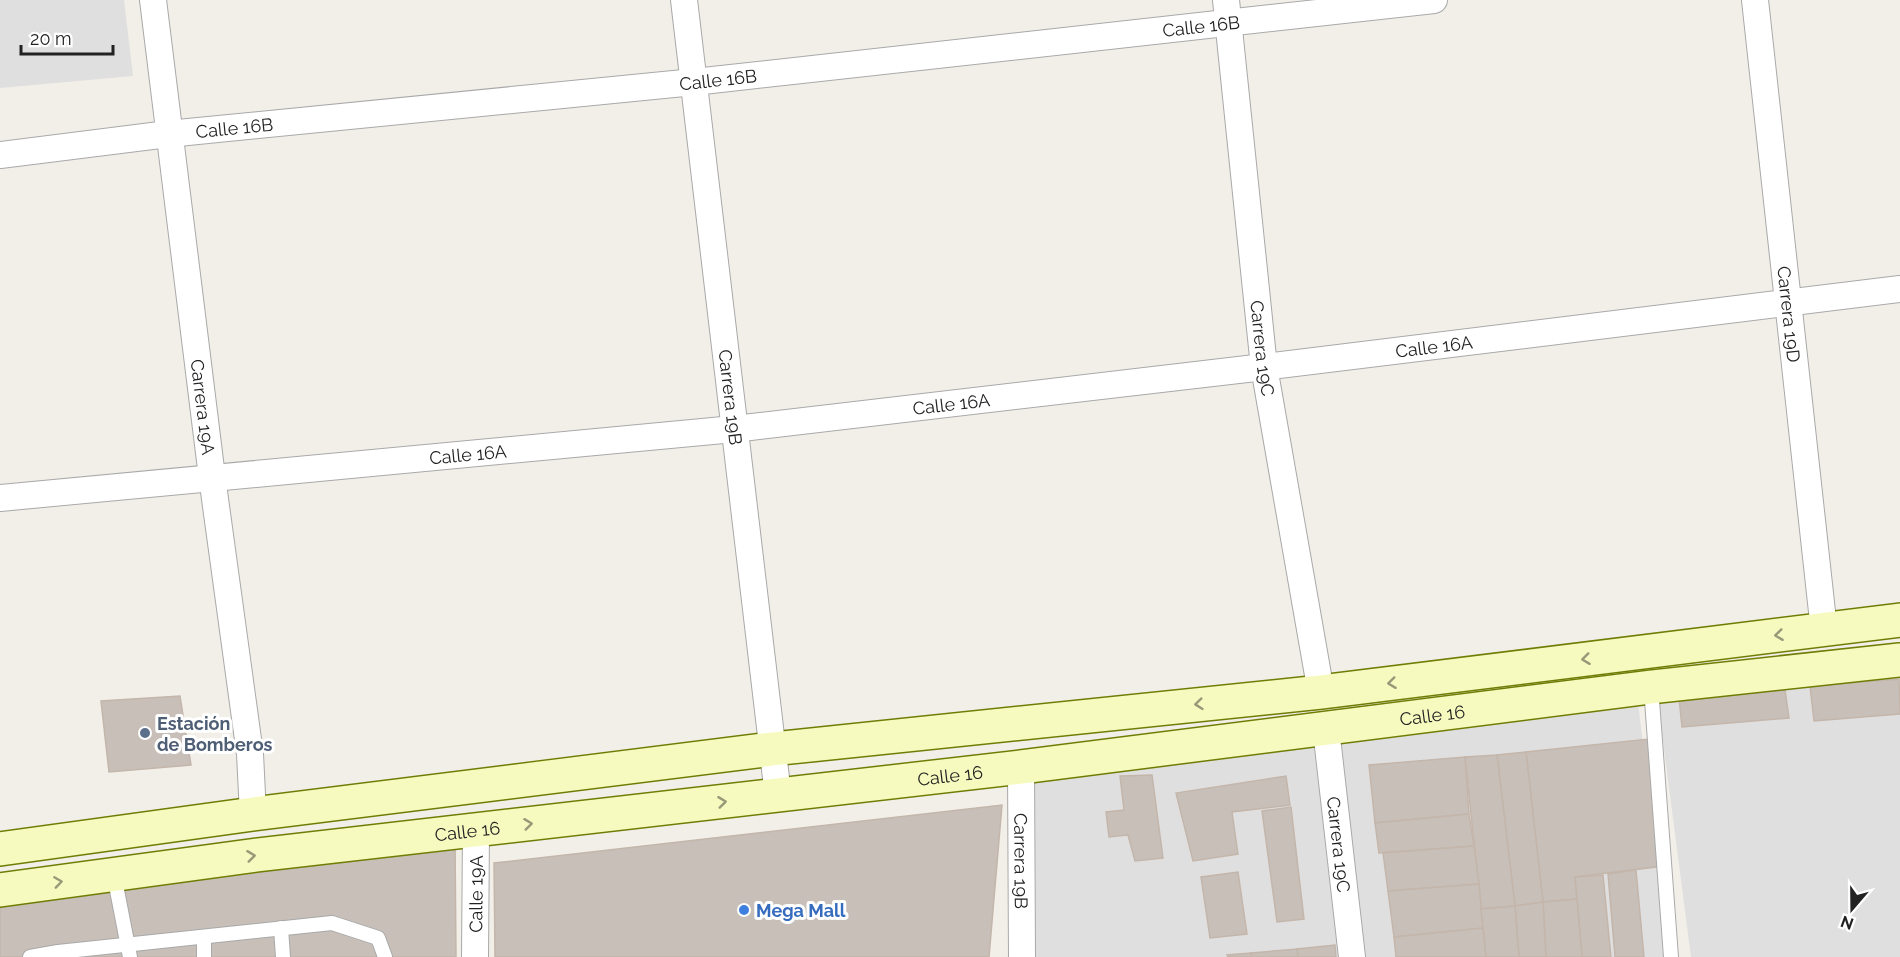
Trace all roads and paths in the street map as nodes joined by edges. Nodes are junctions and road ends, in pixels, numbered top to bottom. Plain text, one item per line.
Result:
1 (153, 0) edge
2 (684, 0) edge
3 (1434, 0) edge
4 (1755, 0) edge
5 (1228, 11) edge
6 (694, 82) junction
7 (168, 134) junction
8 (0, 155) edge
9 (1900, 289) edge
10 (1788, 302) junction
11 (1264, 367) junction
12 (735, 429) junction
13 (212, 477) junction
14 (0, 498) edge
15 (1900, 620) edge
16 (1824, 630) junction
17 (1900, 660) edge
18 (1651, 687) junction
19 (1321, 692) junction
20 (1326, 729) junction
21 (772, 749) junction
22 (1021, 767) junction
23 (778, 795) junction
24 (253, 814) junction
25 (476, 830) junction
26 (0, 849) edge
27 (114, 875) junction
28 (0, 890) edge
29 (281, 928) junction
30 (204, 937) junction
31 (129, 951) edge
32 (58, 954) edge
33 (30, 957) edge
34 (204, 957) edge
35 (283, 957) edge
36 (386, 957) edge
37 (475, 957) edge
38 (1022, 957) edge
39 (1352, 957) edge
40 (1671, 957) edge

1 - 7 street, Carrera 19A
2 - 6 street, Carrera 19B
3 - 5 street, Calle 16B
4 - 10 street, Carrera 19D
5 - 6 street, Calle 16B
5 - 11 street, Carrera 19C
6 - 7 street, Calle 16B
6 - 12 street, Carrera 19B
7 - 8 street, Calle 16B
7 - 13 street, Carrera 19A
9 - 10 street, Calle 16A
10 - 11 street, Calle 16A
10 - 16 street, Carrera 19D
11 - 12 street, Calle 16A
11 - 19 street, Carrera 19C
12 - 13 street, Calle 16A
12 - 21 street, Carrera 19B
13 - 14 street, Calle 16A
13 - 24 street, Carrera 19A
15 - 16 main road
16 -> 19 main road
17 - 18 main road, Calle 16
18 - 20 main road, Calle 16
18 - 40 lane
19 -> 21 main road
20 - 22 main road, Calle 16
20 - 39 street, Carrera 19C
21 - 23 street, Carrera 19B
21 - 24 main road
22 - 23 main road, Calle 16
22 - 38 street, Carrera 19B
25 -> 23 main road, Calle 16
24 - 26 main road
27 -> 25 main road, Calle 16
25 - 37 street, Calle 19A
28 -> 27 main road, Calle 16
27 - 31 lane
29 - 30 lane
29 - 35 lane
29 - 36 lane
30 - 31 lane
30 - 34 lane
31 - 32 lane
32 - 33 lane

